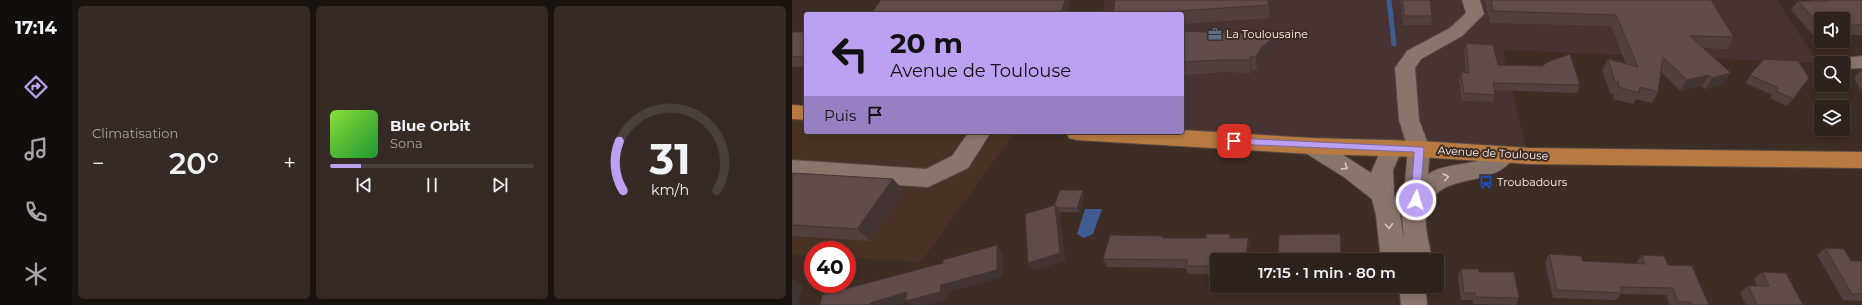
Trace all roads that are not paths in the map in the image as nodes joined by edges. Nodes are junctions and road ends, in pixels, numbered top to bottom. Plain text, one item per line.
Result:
1 (1471, 0) edge
2 (1862, 62) edge
3 (1850, 63) edge
4 (792, 112) edge
5 (804, 113) edge
6 (979, 134) edge
7 (1111, 134) edge
8 (1312, 146) junction
9 (1392, 148) junction
10 (1419, 149) junction
11 (1504, 155) junction
12 (1862, 160) edge
13 (792, 169) edge
14 (1382, 194) junction
15 (1414, 215) junction
16 (1393, 253) edge
17 (1419, 253) edge

1 - 10 street
2 - 3 street
4 - 5 main road
6 - 13 street
7 - 8 main road, Avenue de Toulouse
8 - 9 main road, Avenue de Toulouse
8 -> 14 street
9 - 10 main road, Avenue de Toulouse
9 - 14 street
10 - 11 main road, Avenue de Toulouse
10 - 15 street
11 - 12 main road, Avenue de Toulouse
15 -> 11 street
14 -> 16 street
15 - 17 street

